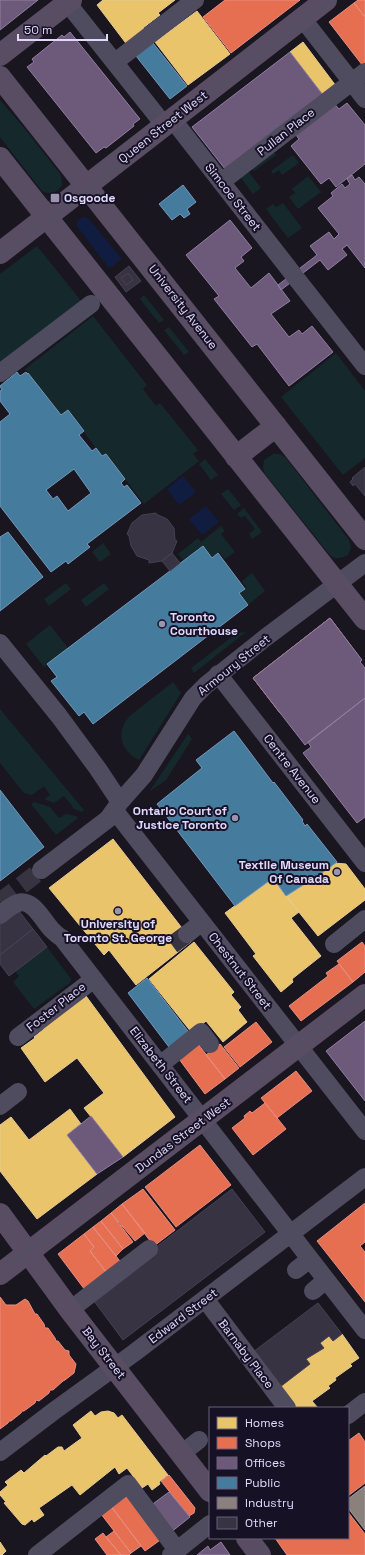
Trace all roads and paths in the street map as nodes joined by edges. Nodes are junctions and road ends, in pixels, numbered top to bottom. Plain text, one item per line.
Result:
1 (195, 0) edge
2 (326, 0) edge
3 (68, 1) edge
4 (302, 18) junction
5 (0, 55) edge
6 (115, 62) junction
7 (0, 76) edge
8 (358, 77) edge
9 (365, 99) edge
10 (169, 123) junction
11 (0, 158) edge
12 (221, 182) junction
13 (87, 186) junction
14 (47, 217) junction
15 (0, 253) edge
16 (91, 304) dead end
17 (363, 362) edge
18 (0, 374) edge
19 (276, 426) junction
20 (236, 457) junction
21 (365, 539) edge
22 (365, 563) edge
23 (338, 584) junction
24 (365, 618) edge
25 (3, 645) edge
26 (218, 674) junction
27 (117, 807) junction
28 (365, 863) edge
29 (41, 870) tunnel mouth
30 (0, 915) edge
31 (365, 920) edge
32 (202, 922) junction
33 (187, 934) tunnel mouth
34 (334, 944) dead end
35 (94, 978) junction
36 (365, 995) edge
37 (18, 1037) dead end
38 (210, 1044) dead end
39 (298, 1046) junction
40 (160, 1065) junction
41 (18, 1092) dead end
42 (0, 1106) edge
43 (203, 1119) junction
44 (365, 1131) edge
45 (365, 1177) edge
46 (0, 1214) edge
47 (291, 1234) junction
48 (149, 1249) dead end
49 (29, 1252) junction
50 (0, 1274) edge
51 (206, 1299) junction
52 (70, 1310) junction
53 (365, 1330) edge
54 (115, 1367) junction
55 (365, 1402) edge
56 (286, 1407) edge
57 (349, 1414) edge
58 (199, 1440) dead end
59 (0, 1452) edge
60 (181, 1454) junction
61 (209, 1490) edge
62 (209, 1525) edge
63 (247, 1539) edge
64 (174, 1553) edge
65 (37, 1555) edge
66 (260, 1555) edge

1 - 6 street
2 - 4 main road, Queen Street West
3 - 5 main road
3 - 6 street, Simcoe Street
4 - 8 street
4 - 10 main road, Queen Street West
6 - 10 street, Simcoe Street
7 - 13 main road, University Avenue
8 - 9 street
8 - 12 street, Pullan Place
10 - 12 street, Simcoe Street
10 - 13 main road, Queen Street West
11 - 14 main road
12 - 17 street, Simcoe Street
13 - 14 main road, Queen Street West
13 - 19 main road, University Avenue
14 - 15 main road, Queen Street West
14 - 20 main road
16 - 18 street
19 - 20 main road
19 - 21 main road, University Avenue
20 - 23 main road
22 - 23 street, Armoury Street
23 - 24 main road
23 - 26 street, Armoury Street
25 - 27 street, Chestnut Street
26 - 27 street, Armoury Street
26 - 28 street, Centre Avenue
27 - 29 street, Armoury Street
27 - 32 street, Chestnut Street
30 - 35 street, Elizabeth Street
31 - 34 street
32 - 33 street
32 - 39 street, Chestnut Street
35 - 37 street, Foster Place
35 - 40 street, Elizabeth Street
36 - 39 main road, Dundas Street West
38 - 40 street
39 - 43 main road, Dundas Street West
39 - 44 street, Chestnut Street
40 - 43 street, Elizabeth Street
41 - 42 street
43 - 47 street, Elizabeth Street
43 - 49 main road, Dundas Street West
45 - 47 street, Edward Street
46 - 49 main road, Bay Street
47 - 51 street, Edward Street
47 - 53 street, Elizabeth Street
48 - 52 street
49 - 50 main road, Dundas Street West
49 - 52 main road, Bay Street
51 - 54 street, Edward Street
51 - 56 street, Barnaby Place
52 - 54 main road, Bay Street
54 - 59 street, Edward Street
54 - 60 main road, Bay Street
55 - 57 street
58 - 60 street
60 - 61 main road, Bay Street
62 - 64 street
63 - 66 main road
64 - 65 street

